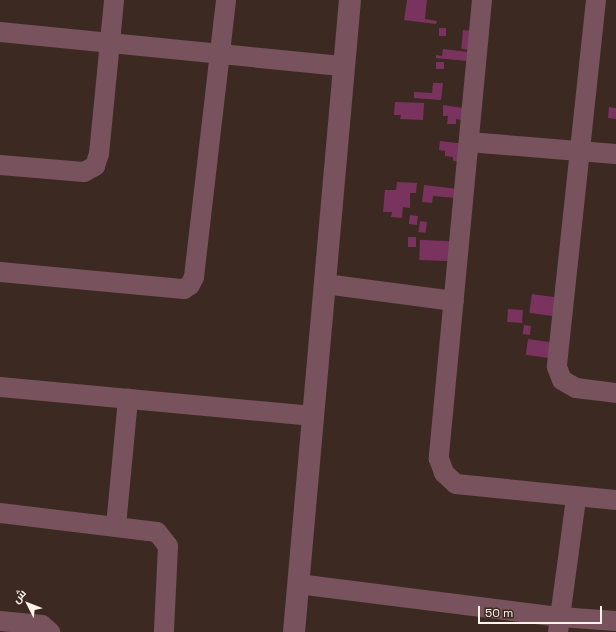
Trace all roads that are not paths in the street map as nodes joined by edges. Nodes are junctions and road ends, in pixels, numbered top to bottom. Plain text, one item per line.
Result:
1 (114, 0) edge
2 (226, 0) edge
3 (350, 0) edge
4 (482, 0) edge
5 (596, 0) edge
6 (0, 32) edge
7 (110, 43) junction
8 (220, 53) junction
9 (343, 66) junction
10 (469, 142) junction
11 (580, 151) junction
12 (616, 154) edge
13 (0, 165) edge
14 (0, 272) edge
15 (324, 284) junction
16 (454, 301) junction
17 (0, 387) edge
18 (616, 393) edge
19 (128, 399) junction
20 (313, 416) junction
21 (576, 498) junction
22 (616, 500) edge
23 (0, 513) edge
24 (116, 526) junction
25 (298, 584) junction
26 (0, 621) edge
27 (616, 622) edge
28 (559, 625) edge
29 (50, 632) edge
30 (164, 632) edge
31 (294, 632) edge

1 - 7 street
2 - 8 street
3 - 9 street
4 - 10 street
5 - 11 street
6 - 7 street
7 - 8 street
7 - 13 street
8 - 9 street
8 - 14 street
9 - 15 street
10 - 11 street
10 - 16 street
11 - 12 street
11 - 18 street
15 - 16 street
15 - 20 street
16 - 21 street
17 - 19 street
19 - 20 street
19 - 24 street
20 - 25 street
21 - 22 street
21 - 28 street
23 - 24 street
24 - 30 street
25 - 28 street
25 - 31 street
26 - 29 street
27 - 28 street

